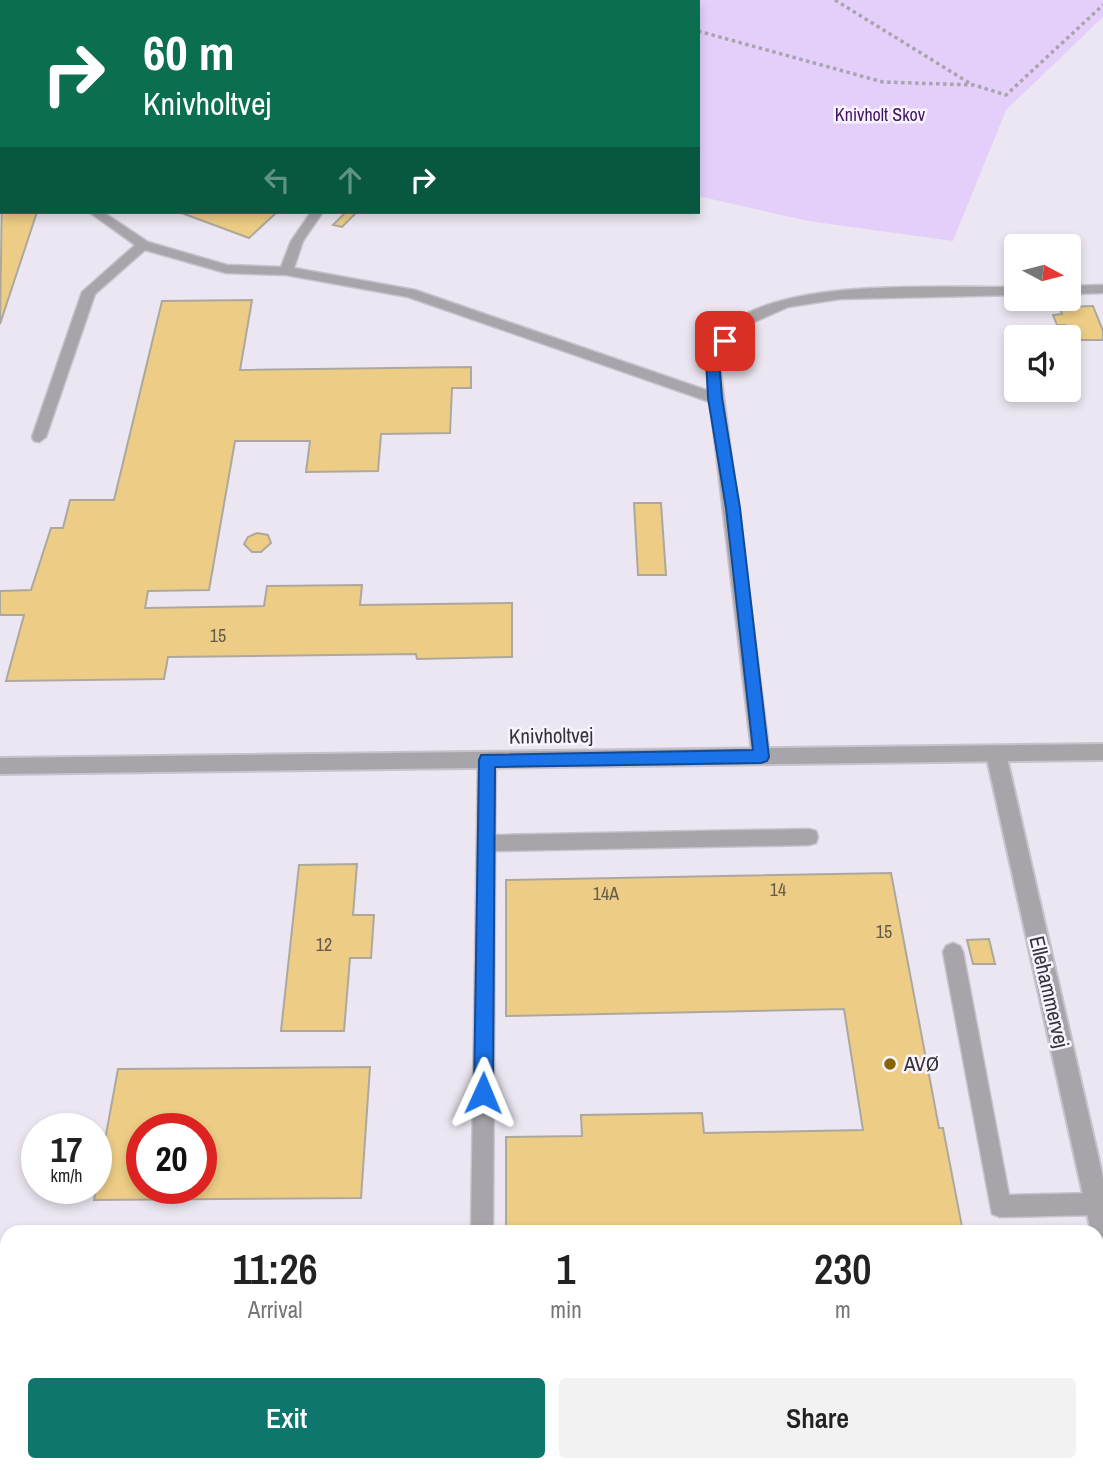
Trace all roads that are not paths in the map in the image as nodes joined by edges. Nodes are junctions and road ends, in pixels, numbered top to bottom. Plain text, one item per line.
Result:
1 (98, 214) edge
2 (316, 214) edge
3 (143, 245) junction
4 (286, 271) junction
5 (1103, 289) edge
6 (1082, 290) edge
7 (1004, 291) edge
8 (715, 398) junction
9 (39, 437) dead end
10 (1103, 752) edge
11 (996, 754) junction
12 (761, 757) junction
13 (487, 760) junction
14 (0, 766) edge
15 (809, 837) dead end
16 (486, 843) junction
17 (953, 952) dead end
18 (1097, 1204) junction
19 (482, 1225) edge
20 (1102, 1225) edge

1 - 3 lane
2 - 4 lane
3 - 4 lane
3 - 9 lane
4 - 8 lane
5 - 6 lane
7 - 8 lane
8 - 12 lane
10 - 11 street, Knivholtvej
11 - 12 street, Knivholtvej
11 - 18 street, Ellehammervej
12 - 13 street, Knivholtvej
13 - 14 street, Knivholtvej
13 - 16 lane
15 - 16 lane
16 - 19 lane
17 - 18 lane
18 - 20 street, Ellehammervej

